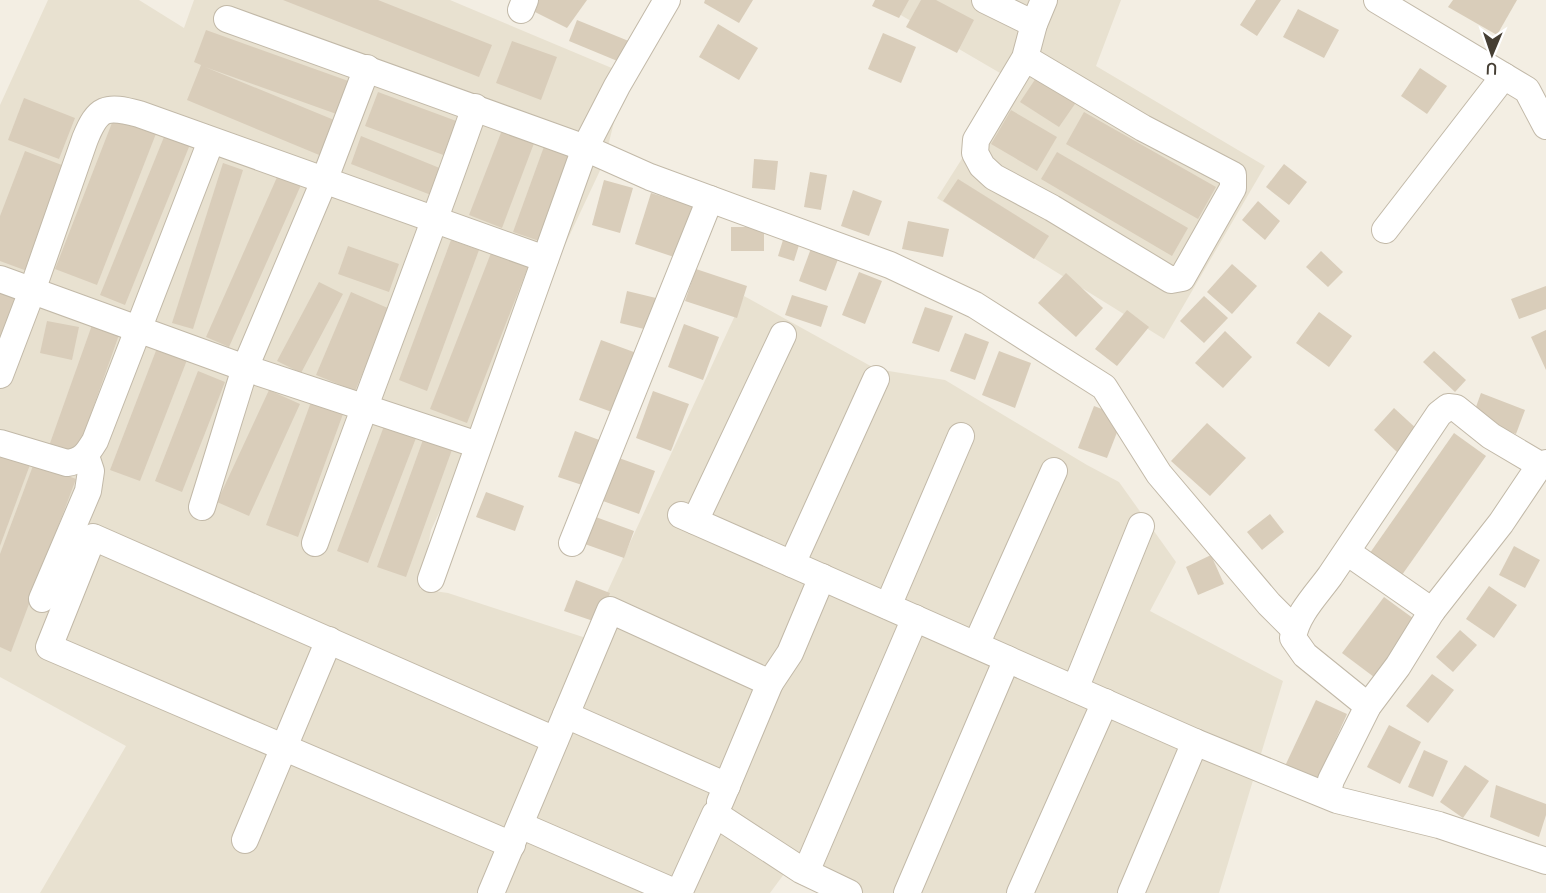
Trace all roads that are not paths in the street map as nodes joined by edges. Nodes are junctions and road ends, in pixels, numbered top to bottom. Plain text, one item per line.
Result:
1 (668, 0) edge
2 (985, 0) edge
3 (1044, 0) edge
4 (1377, 0) edge
5 (226, 19) dead end
6 (1034, 24) junction
7 (1025, 58) junction
8 (367, 68) junction
9 (1504, 76) junction
10 (1536, 93) edge
11 (475, 107) junction
12 (1546, 126) edge
13 (210, 141) junction
14 (585, 148) junction
15 (324, 182) junction
16 (710, 200) junction
17 (436, 219) junction
18 (1385, 230) dead end
19 (545, 259) junction
20 (0, 279) edge
21 (32, 291) junction
22 (138, 329) junction
23 (783, 335) dead end
24 (245, 368) junction
25 (0, 375) edge
26 (876, 379) dead end
27 (363, 408) junction
28 (961, 436) dead end
29 (0, 443) edge
30 (478, 445) junction
31 (86, 456) junction
32 (1543, 464) edge
33 (1054, 471) dead end
34 (202, 507) dead end
35 (1141, 526) dead end
36 (315, 543) dead end
37 (572, 543) dead end
38 (1347, 552) junction
39 (792, 564) junction
40 (822, 577) junction
41 (431, 579) dead end
42 (42, 599) dead end
43 (888, 606) junction
44 (1432, 611) junction
45 (915, 618) junction
46 (1294, 629) junction
47 (329, 640) junction
48 (976, 645) junction
49 (1007, 659) junction
50 (770, 683) junction
51 (1075, 689) junction
52 (1105, 702) junction
53 (1368, 706) junction
54 (566, 715) junction
55 (555, 740) junction
56 (1195, 742) junction
57 (284, 746) junction
58 (727, 786) junction
59 (1327, 795) junction
60 (715, 814) junction
61 (516, 835) junction
62 (245, 840) dead end
63 (1546, 861) edge
64 (806, 872) junction
65 (491, 893) edge
66 (678, 893) edge
67 (849, 893) edge
68 (907, 893) edge
69 (1020, 893) edge
70 (1131, 893) edge

1 - 14 street
2 - 6 street
3 - 6 street
4 - 9 street
5 - 8 street
6 - 7 street
7 - 7 street
8 - 11 street
8 - 15 street
9 - 10 street
9 - 18 street
10 - 12 street
11 - 14 street
11 - 17 street
13 - 15 street
13 - 21 street
13 - 22 street
14 - 16 street
14 - 19 street
15 - 17 street
15 - 24 street
16 - 37 street
16 - 46 street
17 - 19 street
17 - 27 street
19 - 30 street
20 - 21 street
21 - 22 street
21 - 25 street
22 - 24 street
22 - 31 street
23 - 39 street
24 - 27 street
24 - 34 street
26 - 39 street
27 - 30 street
27 - 36 street
28 - 43 street
29 - 31 street
30 - 41 street
31 - 42 street
32 - 38 street
32 - 44 street
33 - 48 street
35 - 51 street
38 - 44 street
38 - 46 street
39 - 40 street
40 - 43 street
40 - 50 street
43 - 45 street
44 - 53 street
45 - 48 street
45 - 64 street
46 - 53 street
47 - 55 street
47 - 57 street
47 - 57 street
48 - 49 street
49 - 51 street
49 - 68 street
50 - 54 street
50 - 58 street
51 - 52 street
52 - 56 street
52 - 69 street
53 - 59 street
54 - 55 street
54 - 58 street
55 - 61 street
56 - 59 street
56 - 70 street
57 - 61 street
57 - 62 street
58 - 60 street
59 - 63 street
60 - 64 street
60 - 66 street
61 - 65 street
61 - 66 street
64 - 67 street

